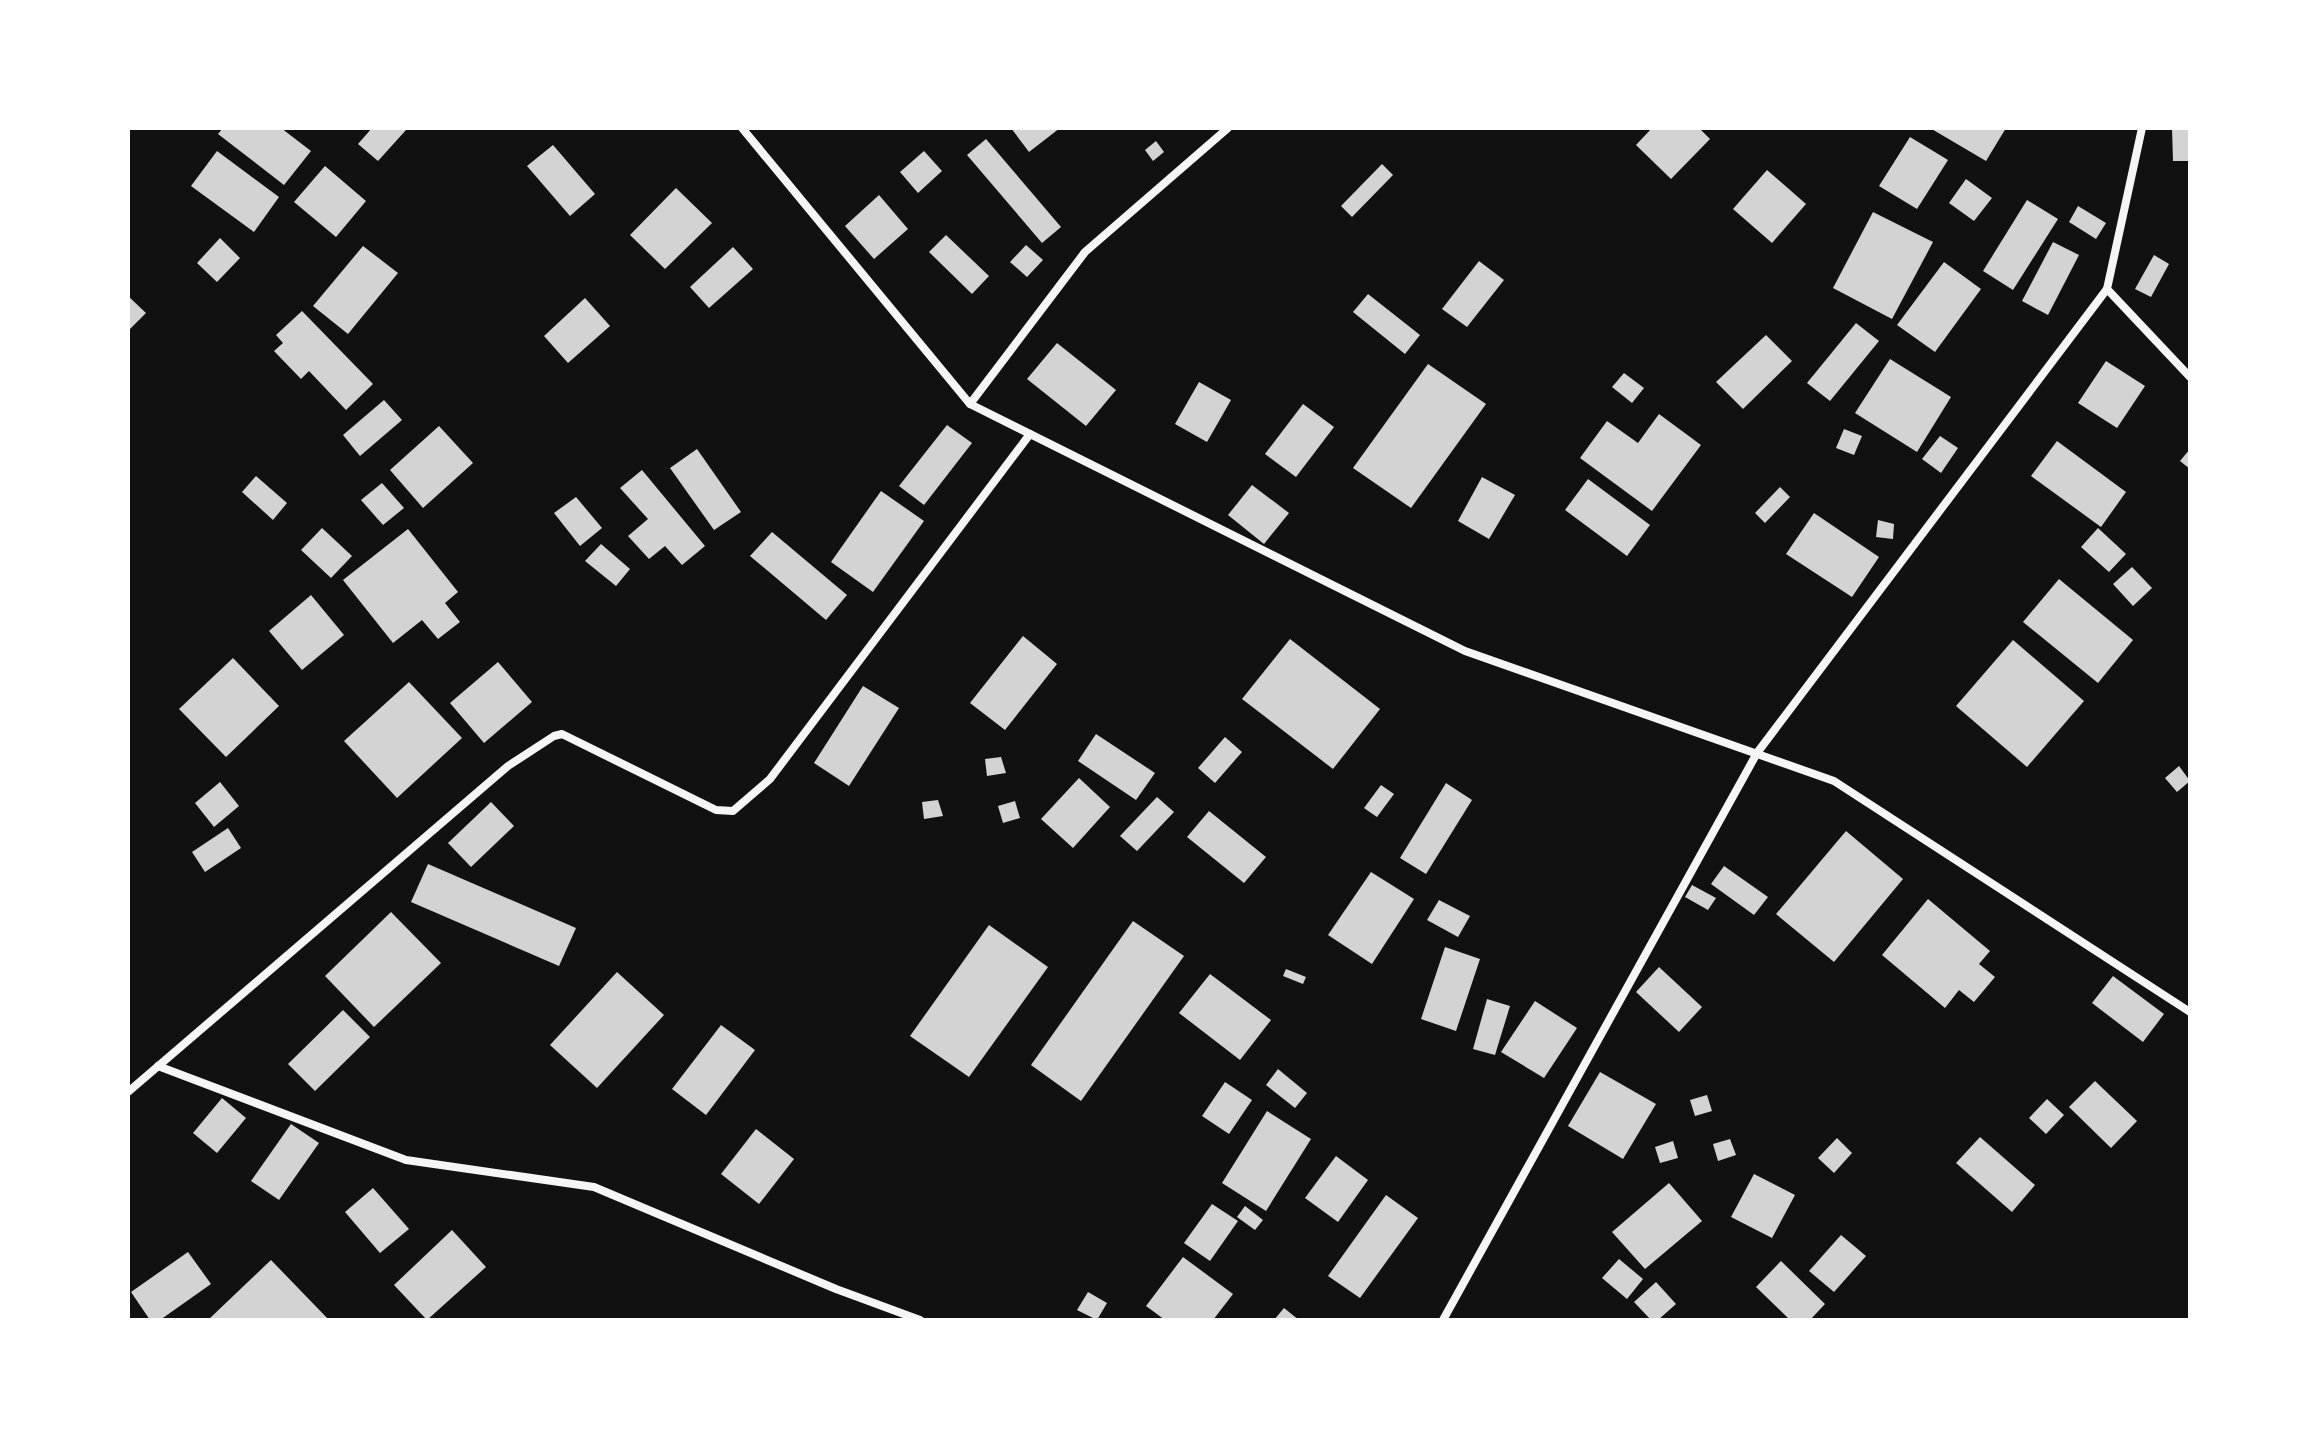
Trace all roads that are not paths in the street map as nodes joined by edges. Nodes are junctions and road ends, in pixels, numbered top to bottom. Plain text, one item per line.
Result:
1 (742, 128) edge
2 (1228, 128) edge
3 (2142, 128) edge
4 (2107, 289) junction
5 (2190, 377) edge
6 (970, 404) junction
7 (1030, 434) junction
8 (1757, 753) junction
9 (2190, 1012) edge
10 (158, 1066) junction
11 (128, 1092) edge
12 (920, 1320) edge
13 (1443, 1320) edge

1 - 6 street
2 - 6 street
3 - 4 street
4 - 5 street
4 - 8 street
6 - 7 street
7 - 8 street
7 - 10 street
8 - 9 street
8 - 13 street
10 - 11 street
10 - 12 street

